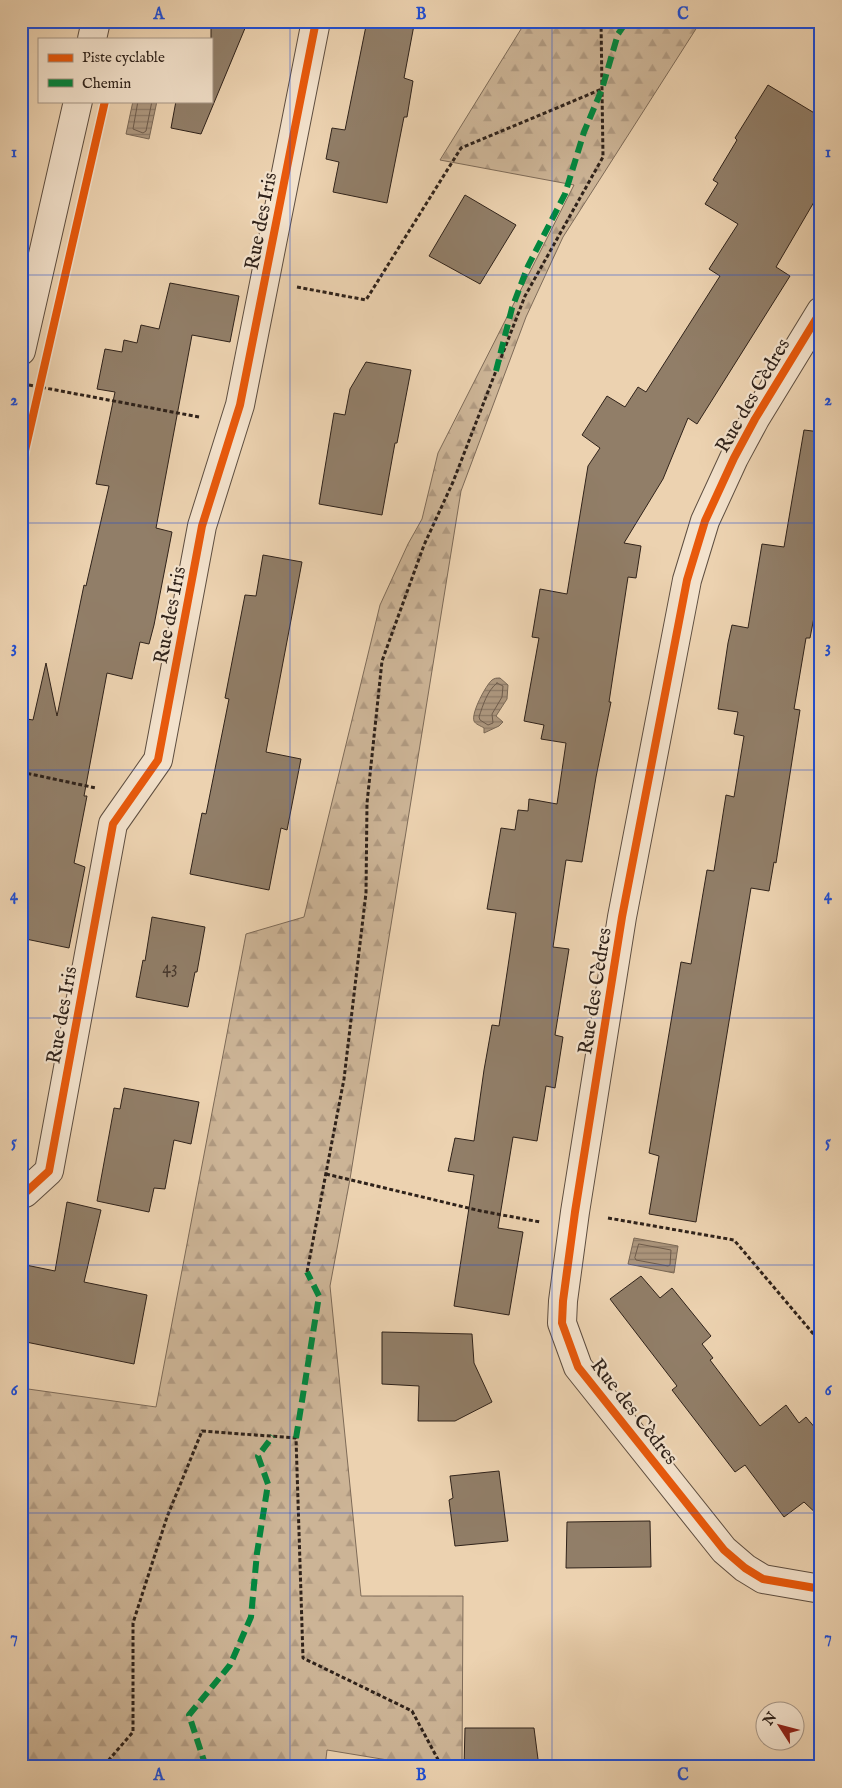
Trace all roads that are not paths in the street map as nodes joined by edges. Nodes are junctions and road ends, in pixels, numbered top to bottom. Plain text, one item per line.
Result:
1 (96, 21) edge
2 (316, 21) edge
3 (92, 38) edge
4 (78, 102) edge
5 (821, 311) edge
6 (21, 351) edge
7 (21, 1193) edge
8 (821, 1589) edge

1 - 3 street
2 - 7 street, Rue des Iris
4 - 6 street
5 - 8 street, Rue des Cèdres

